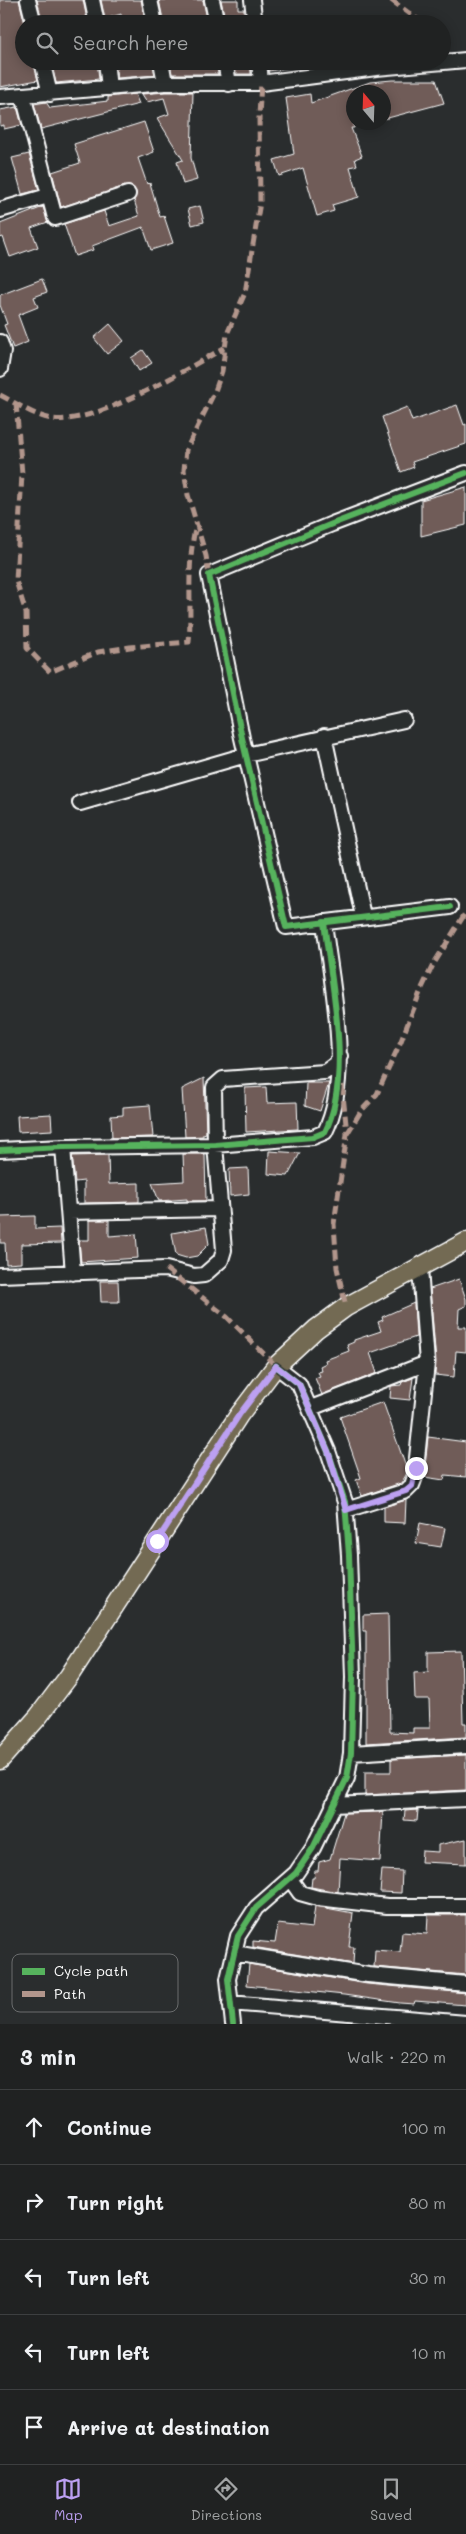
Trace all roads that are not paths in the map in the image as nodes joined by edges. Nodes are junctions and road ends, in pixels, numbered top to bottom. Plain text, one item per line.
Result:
1 (28, 0) edge
2 (92, 0) edge
3 (150, 0) edge
4 (212, 0) edge
5 (252, 0) edge
6 (32, 15) edge
7 (95, 15) edge
8 (153, 15) edge
9 (215, 15) edge
10 (254, 15) edge
11 (466, 60) edge
12 (451, 61) edge
13 (44, 70) edge
14 (107, 70) edge
15 (163, 70) edge
16 (227, 70) edge
17 (260, 70) edge
18 (362, 70) edge
19 (165, 84) junction
20 (229, 84) junction
21 (261, 84) junction
22 (110, 88) junction
23 (50, 94) junction
24 (23, 95) junction
25 (0, 97) edge
26 (128, 194) dead end
27 (48, 196) junction
28 (0, 210) edge
29 (0, 342) edge
30 (0, 369) edge
31 (466, 473) edge
32 (404, 720) dead end
33 (324, 736) junction
34 (246, 755) junction
35 (80, 803) dead end
36 (450, 907) dead end
37 (363, 916) junction
38 (324, 922) junction
39 (340, 1056) junction
40 (215, 1145) junction
41 (62, 1147) junction
42 (0, 1150) edge
43 (220, 1209) junction
44 (69, 1212) junction
45 (466, 1242) edge
46 (420, 1268) junction
47 (73, 1273) junction
48 (0, 1275) edge
49 (427, 1363) junction
50 (276, 1366) junction
51 (311, 1408) junction
52 (346, 1510) junction
53 (466, 1746) edge
54 (352, 1753) junction
55 (0, 1760) edge
56 (466, 1798) edge
57 (334, 1805) junction
58 (290, 1879) junction
59 (466, 1906) edge
60 (234, 1953) junction
61 (466, 1984) edge
62 (230, 2003) junction
63 (466, 2023) edge
64 (233, 2024) edge

1 - 6 street
2 - 7 street
3 - 8 street
4 - 9 street
5 - 10 street
11 - 12 street
13 - 23 street
14 - 22 street
15 - 19 street
16 - 20 street
17 - 21 street
18 - 21 street
19 - 20 street
19 - 22 street
20 - 21 street
22 - 23 street
23 - 24 street
24 - 25 street
24 - 27 street
26 - 27 street
27 - 28 street
29 - 30 street
31 - 34 street
32 - 33 street
33 - 34 street
33 - 37 street
34 - 35 street
34 - 38 street
36 - 37 street
37 - 38 street
38 - 39 street
39 - 40 street
39 - 40 street
40 - 41 street
40 - 43 street
41 - 42 street
41 - 44 street
43 - 44 street
43 - 47 street
44 - 47 street
45 - 46 main road
46 - 49 street
46 - 50 main road
47 - 48 street
49 - 51 street
49 - 52 street
50 - 51 street
50 - 55 main road
51 - 52 street
52 - 54 street
53 - 54 street
54 - 57 street
56 - 57 street
57 - 58 street
58 - 59 street
58 - 60 street
60 - 61 street
60 - 62 street
62 - 63 street
62 - 64 street

